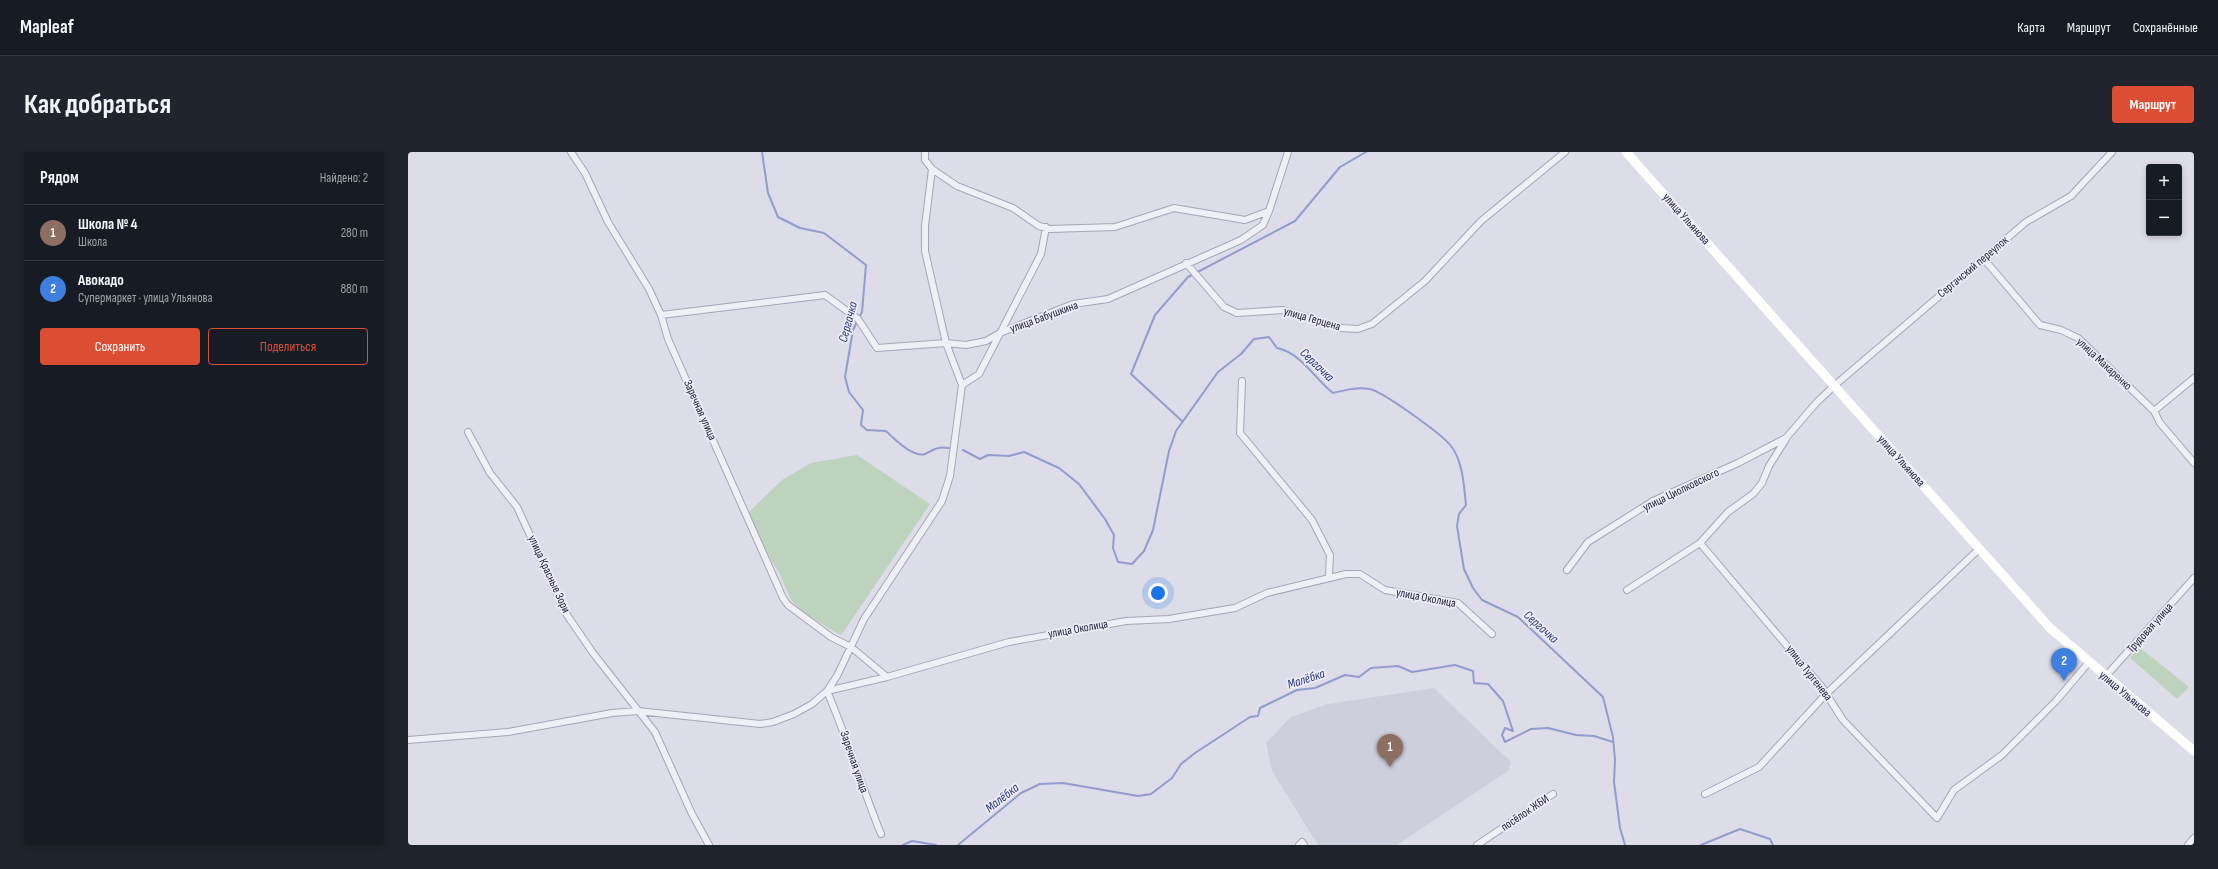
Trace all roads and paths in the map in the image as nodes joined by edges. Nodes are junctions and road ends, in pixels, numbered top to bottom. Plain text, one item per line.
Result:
1 (570, 152) edge
2 (925, 152) edge
3 (1288, 152) edge
4 (1565, 152) edge
5 (1626, 152) edge
6 (2112, 152) edge
7 (932, 169) junction
8 (1269, 212) junction
9 (1046, 228) junction
10 (1983, 258) junction
11 (1186, 263) junction
12 (661, 315) junction
13 (1000, 333) junction
14 (946, 343) junction
15 (2194, 378) edge
16 (1242, 381) dead end
17 (962, 385) junction
18 (1834, 386) junction
19 (2154, 410) junction
20 (468, 432) dead end
21 (1786, 438) junction
22 (2194, 463) edge
23 (1700, 542) junction
24 (1979, 548) junction
25 (1567, 570) dead end
26 (1329, 576) junction
27 (2194, 578) edge
28 (1627, 590) dead end
29 (1492, 634) dead end
30 (850, 647) junction
31 (2089, 662) junction
32 (887, 677) junction
33 (2105, 677) junction
34 (827, 691) junction
35 (1826, 694) junction
36 (638, 711) junction
37 (408, 740) edge
38 (2194, 751) edge
39 (1553, 794) dead end
40 (1705, 794) dead end
41 (881, 834) dead end
42 (2194, 838) edge
43 (709, 845) edge
44 (1477, 845) edge
45 (2188, 845) edge

1 - 12 street, Заречная улица
2 - 7 street
3 - 8 street
4 - 11 street, улица Герцена
5 - 18 main road, улица Ульянова
6 - 10 street, Сергачский переулок
7 - 9 street
7 - 14 street
8 - 9 street
8 - 11 street
9 - 13 street
10 - 18 street, Сергачский переулок
10 - 19 street, улица Макаренко
11 - 13 street, улица Бабушкина
12 - 14 street, улица Бабушкина
12 - 30 street, Заречная улица
13 - 14 street, улица Бабушкина
13 - 17 street
14 - 17 street
15 - 19 street
16 - 26 street
17 - 30 street
18 - 21 street, улица Циолковского
18 - 24 main road, улица Ульянова
19 - 22 street, улица Макаренко
20 - 36 street, улица Красные Зори
21 - 23 street, улица Циолковского
21 - 25 street, улица Циолковского
23 - 28 street, улица Циолковского
23 - 35 street, улица Тургенева
24 - 31 main road, улица Ульянова
24 - 35 street
26 - 29 street, улица Околица
26 - 32 street, улица Околица
27 - 33 street, Трудовая улица
30 - 32 street, Заречная улица
30 - 34 street
31 - 33 main road, улица Ульянова
31 - 35 street, улица Тургенева
32 - 34 street, улица Околица
33 - 38 main road, улица Ульянова
34 - 36 street
34 - 41 street, Заречная улица
35 - 40 street
36 - 37 street
36 - 43 street
39 - 44 street, посёлок ЖБИ
42 - 45 street

